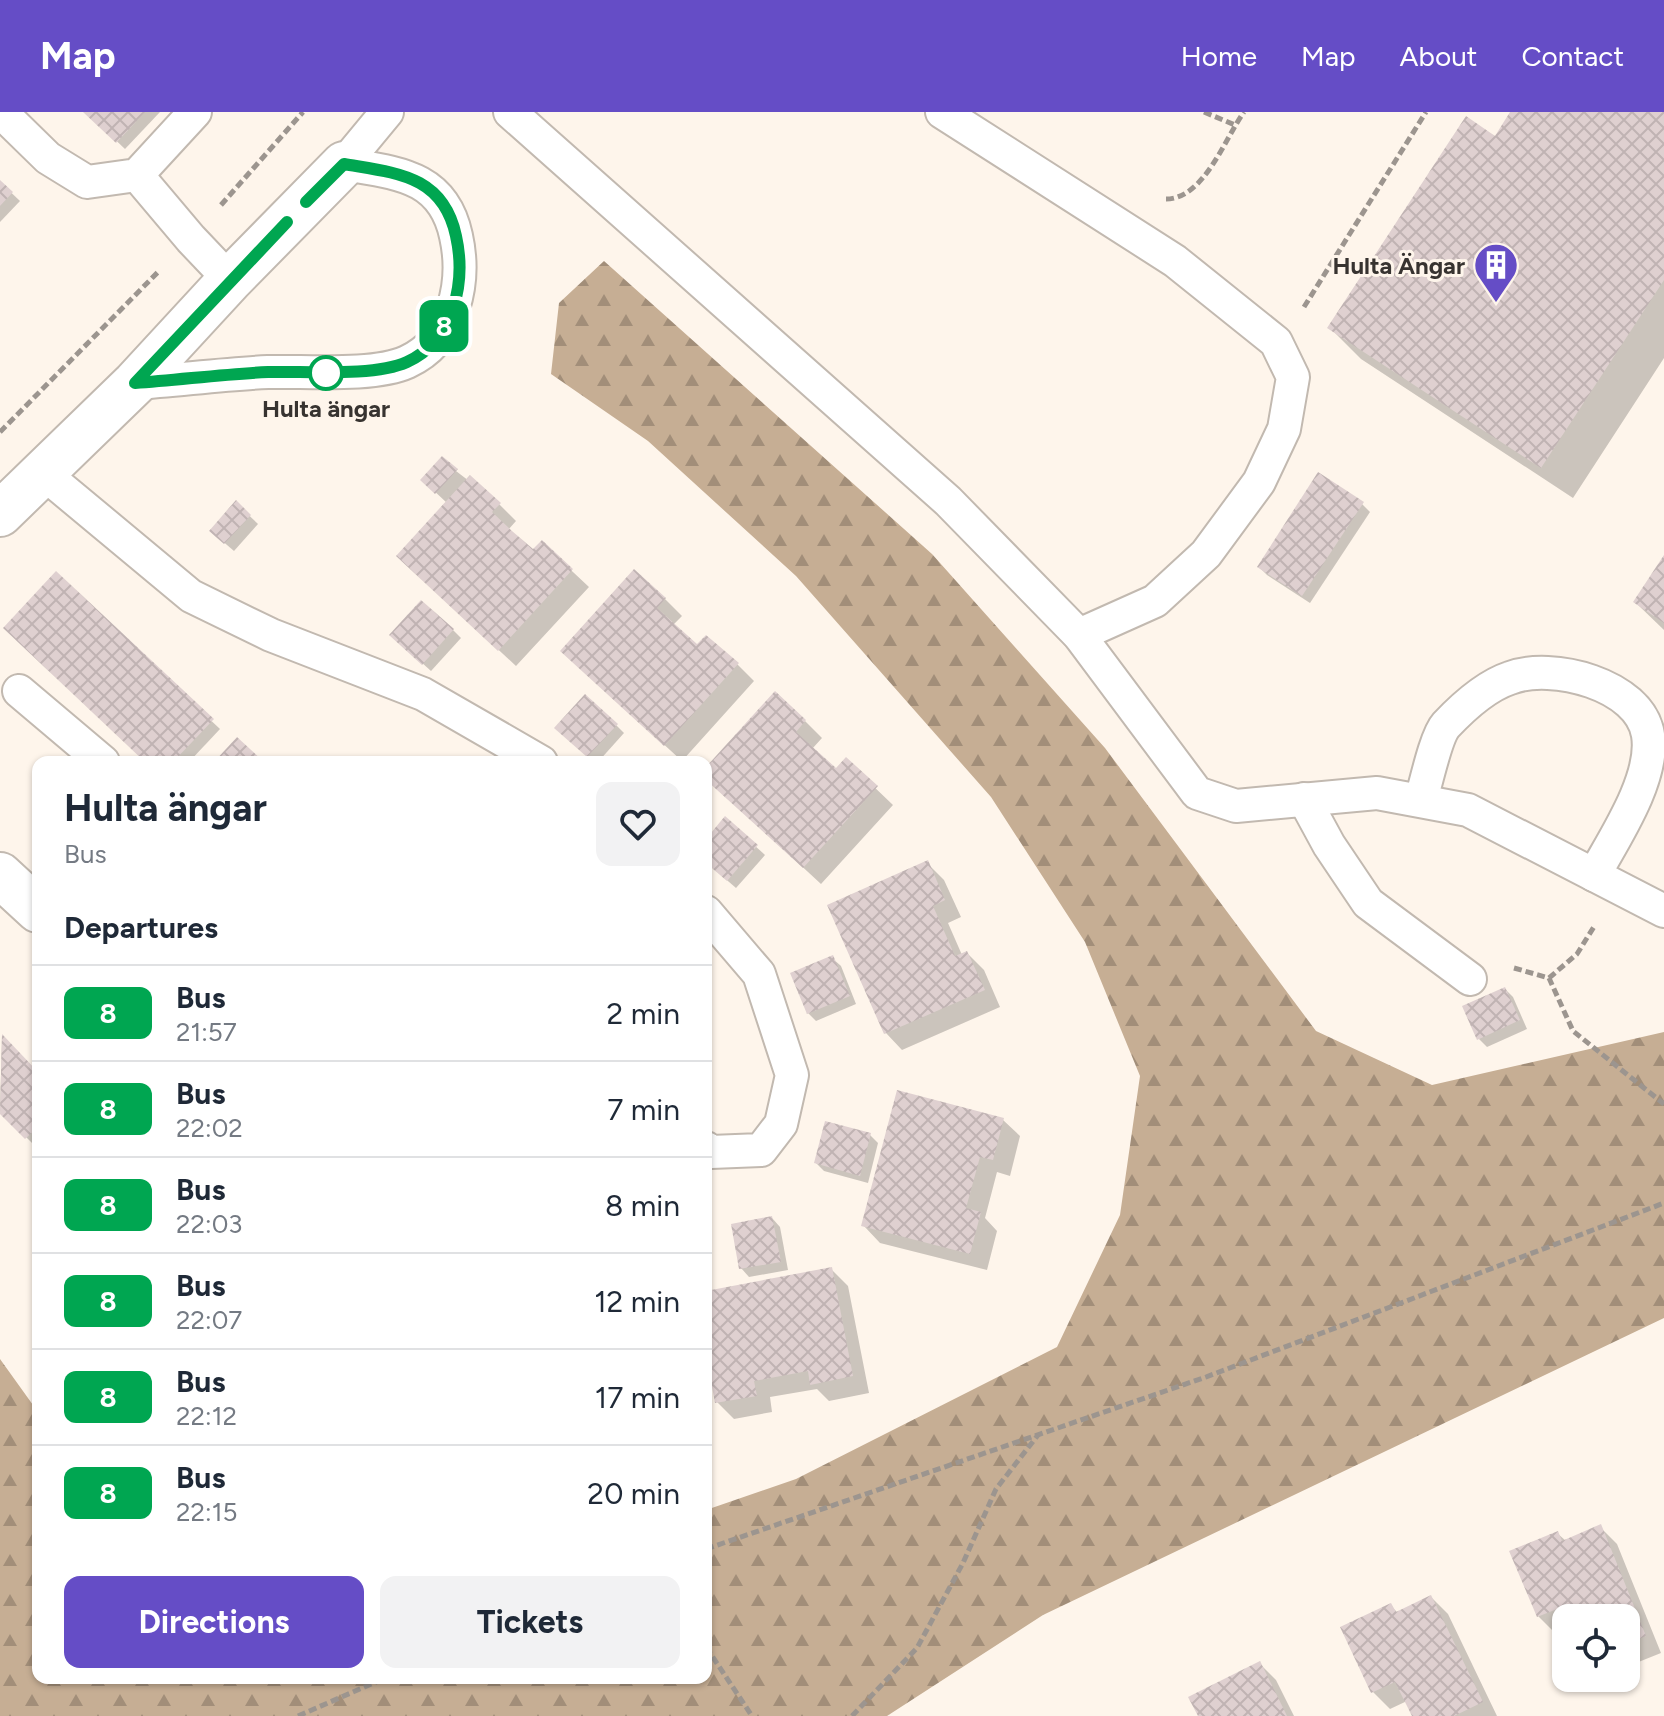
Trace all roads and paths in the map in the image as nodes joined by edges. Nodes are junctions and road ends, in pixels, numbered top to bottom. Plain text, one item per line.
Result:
1 (1, 112) edge
2 (195, 112) edge
3 (303, 112) edge
4 (387, 112) edge
5 (510, 112) edge
6 (942, 112) edge
7 (1204, 112) edge
8 (1244, 112) edge
9 (1426, 112) edge
10 (1235, 125) junction
11 (344, 164) junction
12 (137, 175) junction
13 (1160, 199) dead end
14 (191, 239) junction
15 (230, 280) junction
16 (1276, 342) junction
17 (135, 383) junction
18 (0, 432) edge
19 (42, 472) junction
20 (0, 514) edge
21 (1079, 635) junction
22 (19, 691) dead end
23 (96, 756) edge
24 (531, 756) edge
25 (1304, 799) junction
26 (1421, 800) junction
27 (0, 875) edge
28 (1606, 882) junction
29 (32, 904) edge
30 (1664, 911) edge
31 (712, 919) edge
32 (1549, 978) junction
33 (1470, 979) joint
34 (1664, 1104) edge
35 (712, 1152) edge
36 (1664, 1203) edge
37 (1039, 1434) junction
38 (712, 1547) edge
39 (712, 1656) edge
40 (371, 1684) edge
41 (298, 1716) edge
42 (752, 1716) edge
43 (852, 1716) edge

1 - 12 lane
2 - 12 lane
3 - 14 path
4 - 11 lane
5 - 21 lane
6 - 16 lane
7 - 10 path
8 - 10 path
9 - 16 path
10 - 13 path
11 - 15 street
11 - 17 lane
12 - 14 lane
14 - 15 lane
14 - 18 path
15 - 17 street
16 - 21 lane
17 - 19 street
19 - 20 street
19 - 24 lane
21 - 25 lane
22 - 23 lane
25 - 26 lane
25 - 33 lane
26 - 28 lane
26 - 28 lane
27 - 29 street
28 - 30 lane
28 - 32 path
31 - 35 lane
32 - 33 path
32 - 34 path
36 - 37 path
37 - 38 path
37 - 43 path
39 - 42 path
40 - 41 path

